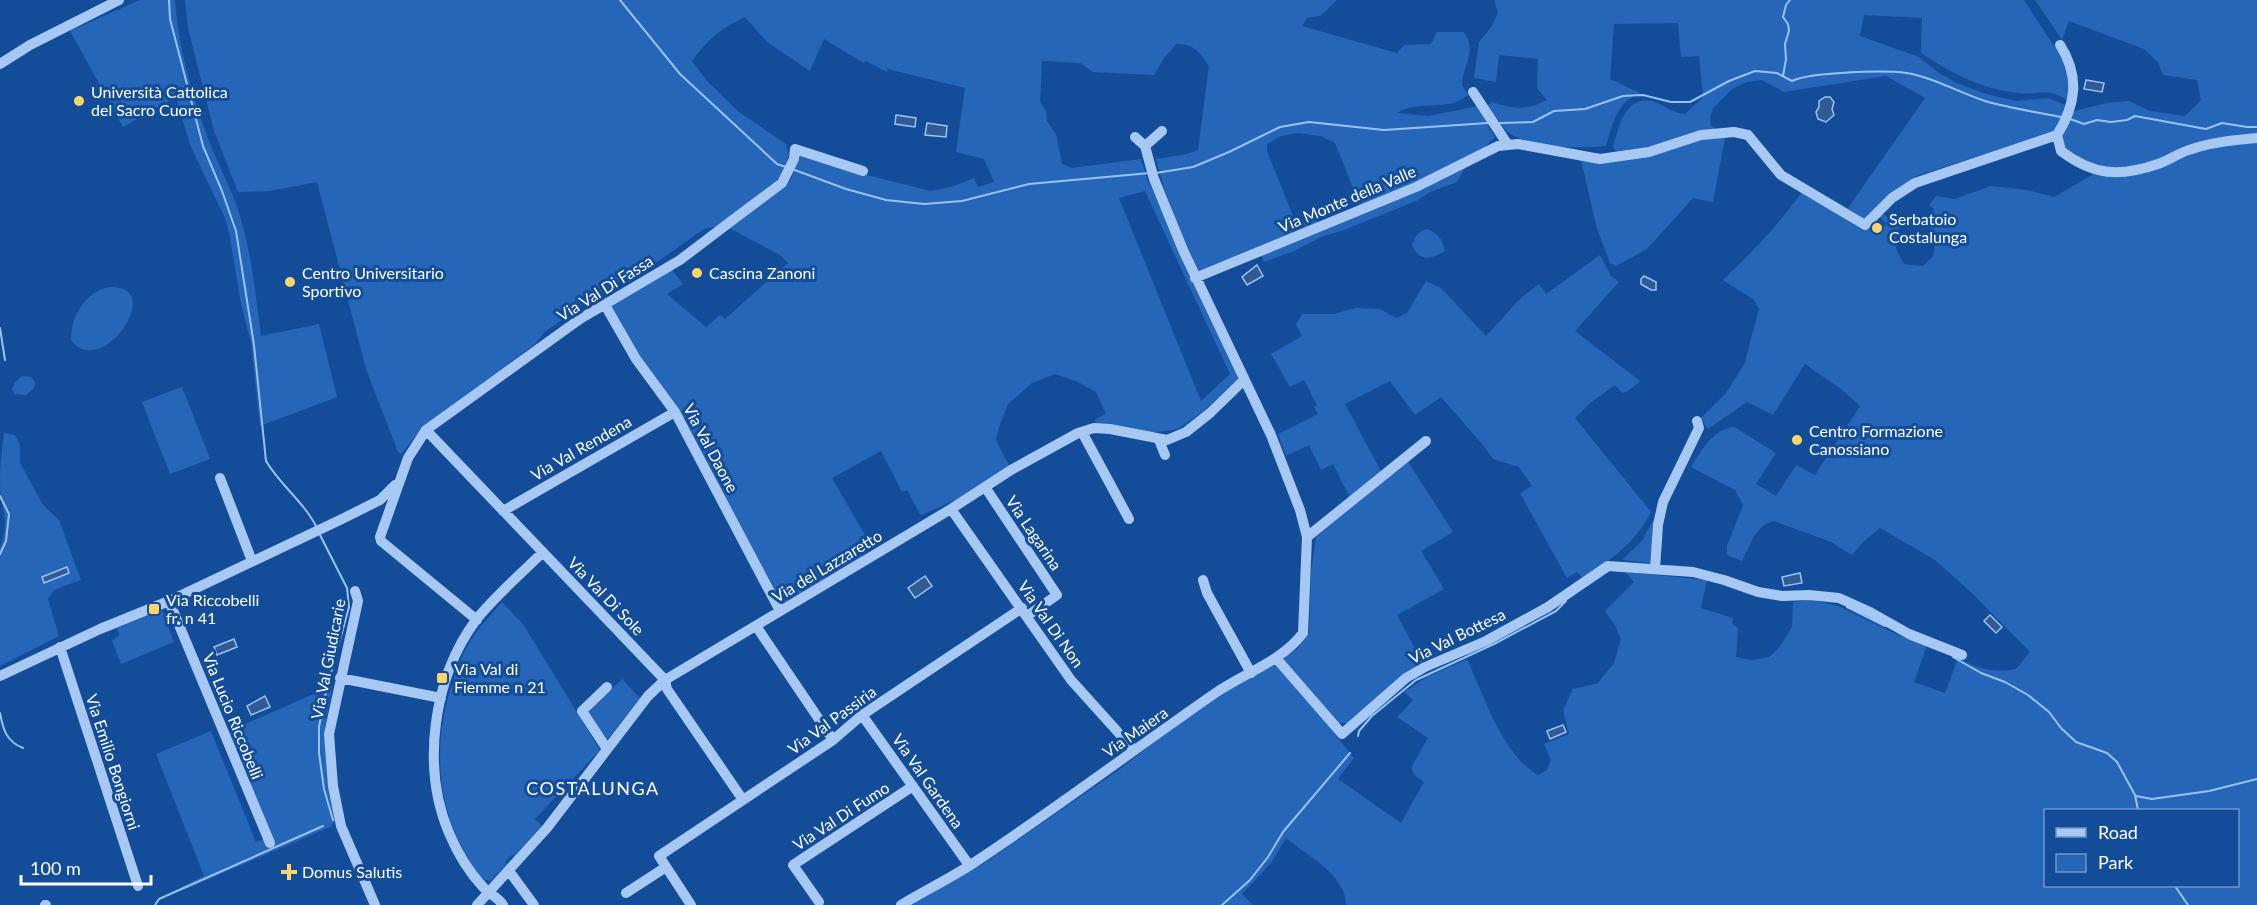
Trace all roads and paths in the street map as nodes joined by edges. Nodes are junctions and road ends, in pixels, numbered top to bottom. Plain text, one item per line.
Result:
1 (119, 0) edge
2 (2061, 45) dead end
3 (0, 64) edge
4 (1473, 92) dead end
5 (1162, 131) dead end
6 (2057, 135) junction
7 (1135, 137) dead end
8 (2257, 138) edge
9 (1508, 145) junction
10 (1145, 146) junction
11 (863, 171) dead end
12 (1196, 278) junction
13 (605, 305) junction
14 (1244, 380) junction
15 (675, 412) junction
16 (1697, 421) dead end
17 (426, 430) junction
18 (1082, 432) junction
19 (1159, 440) junction
20 (1426, 441) dead end
21 (1165, 455) dead end
22 (403, 472) junction
23 (220, 478) dead end
24 (985, 487) junction
25 (380, 500) junction
26 (390, 509) junction
27 (951, 509) junction
28 (503, 511) junction
29 (1129, 519) dead end
30 (1308, 537) junction
31 (543, 552) junction
32 (252, 561) junction
33 (1655, 569) junction
34 (1203, 580) dead end
35 (355, 591) dead end
36 (169, 601) junction
37 (780, 611) junction
38 (1024, 612) junction
39 (477, 620) junction
40 (756, 626) junction
41 (60, 647) junction
42 (1962, 655) dead end
43 (1276, 658) junction
44 (1251, 673) junction
45 (2, 675) edge
46 (340, 678) junction
47 (666, 680) junction
48 (607, 687) dead end
49 (441, 698) junction
50 (862, 715) junction
51 (833, 740) junction
52 (607, 749) junction
53 (1134, 750) junction
54 (913, 786) junction
55 (743, 800) junction
56 (270, 843) dead end
57 (969, 865) junction
58 (666, 867) junction
59 (509, 871) junction
60 (138, 886) dead end
61 (489, 893) junction
62 (626, 893) dead end
63 (819, 902) dead end
64 (375, 905) edge
65 (477, 905) edge
66 (503, 905) edge
67 (534, 905) edge
68 (691, 905) edge
69 (901, 905) edge

1 - 3 street
2 - 6 street
4 - 9 street
5 - 10 street
6 - 8 street
6 - 9 street, Via Monte della Valle
7 - 10 street
9 - 12 street, Via Monte della Valle
10 - 12 street
11 - 13 street, Via Val Di Fassa
12 - 14 street
13 - 15 street, Via Val Daone
13 - 17 street, Via Val Di Fassa
14 - 19 street
14 - 30 street, Via Maiera
15 - 28 street, Via Val Rendena
15 - 37 street, Via Val Daone
16 - 33 street
17 - 22 street, Via Val Di Fassa
17 - 28 street, Via Val Di Sole
18 - 19 street, Via del Lazzaretto
18 - 24 street, Via del Lazzaretto
18 - 29 street
19 - 21 street
20 - 30 street
22 - 25 street
22 - 26 street, Via Val Di Fassa
23 - 32 street
24 - 27 street, Via del Lazzaretto
24 - 38 street, Via Lagarina
25 - 26 street
25 - 32 street
26 - 39 street, Via Val Di Fassa
27 - 37 street, Via del Lazzaretto
27 - 38 street, Via Val Di Non
28 - 31 street, Via Val Di Sole
30 - 43 street, Via Maiera
31 - 39 street
31 - 47 street, Via Val Di Sole
32 - 36 street
33 - 42 street, Via Val Bottesa
33 - 43 street, Via Val Bottesa
34 - 44 street
35 - 46 street, Via Val Giudicarie
36 - 41 street
36 - 56 street, Via Lucio Riccobelli
37 - 40 street, Via del Lazzaretto
38 - 50 street, Via Val Passiria
38 - 53 street, Via Val Di Non
39 - 49 street
40 - 47 street, Via del Lazzaretto
40 - 51 street
41 - 45 street
41 - 60 street, Via Emilio Bongiorni
43 - 44 street, Via Maiera
44 - 53 street, Via Maiera
46 - 49 street
46 - 64 street, Via Val Giudicarie
47 - 52 street, Via del Lazzaretto
47 - 55 street, Via Val Di Sole
48 - 52 street
49 - 61 street
50 - 51 street, Via Val Passiria
50 - 54 street, Via Val Gardena
51 - 55 street, Via Val Passiria
52 - 59 street, Via del Lazzaretto
53 - 57 street, Via Maiera
54 - 57 street, Via Val Gardena
54 - 63 street, Via Val Di Fumo
55 - 58 street, Via Val Passiria
57 - 69 street, Via Maiera
58 - 62 street
58 - 68 street
59 - 61 street, Via del Lazzaretto
59 - 67 street
61 - 65 street, Via del Lazzaretto
61 - 66 street

